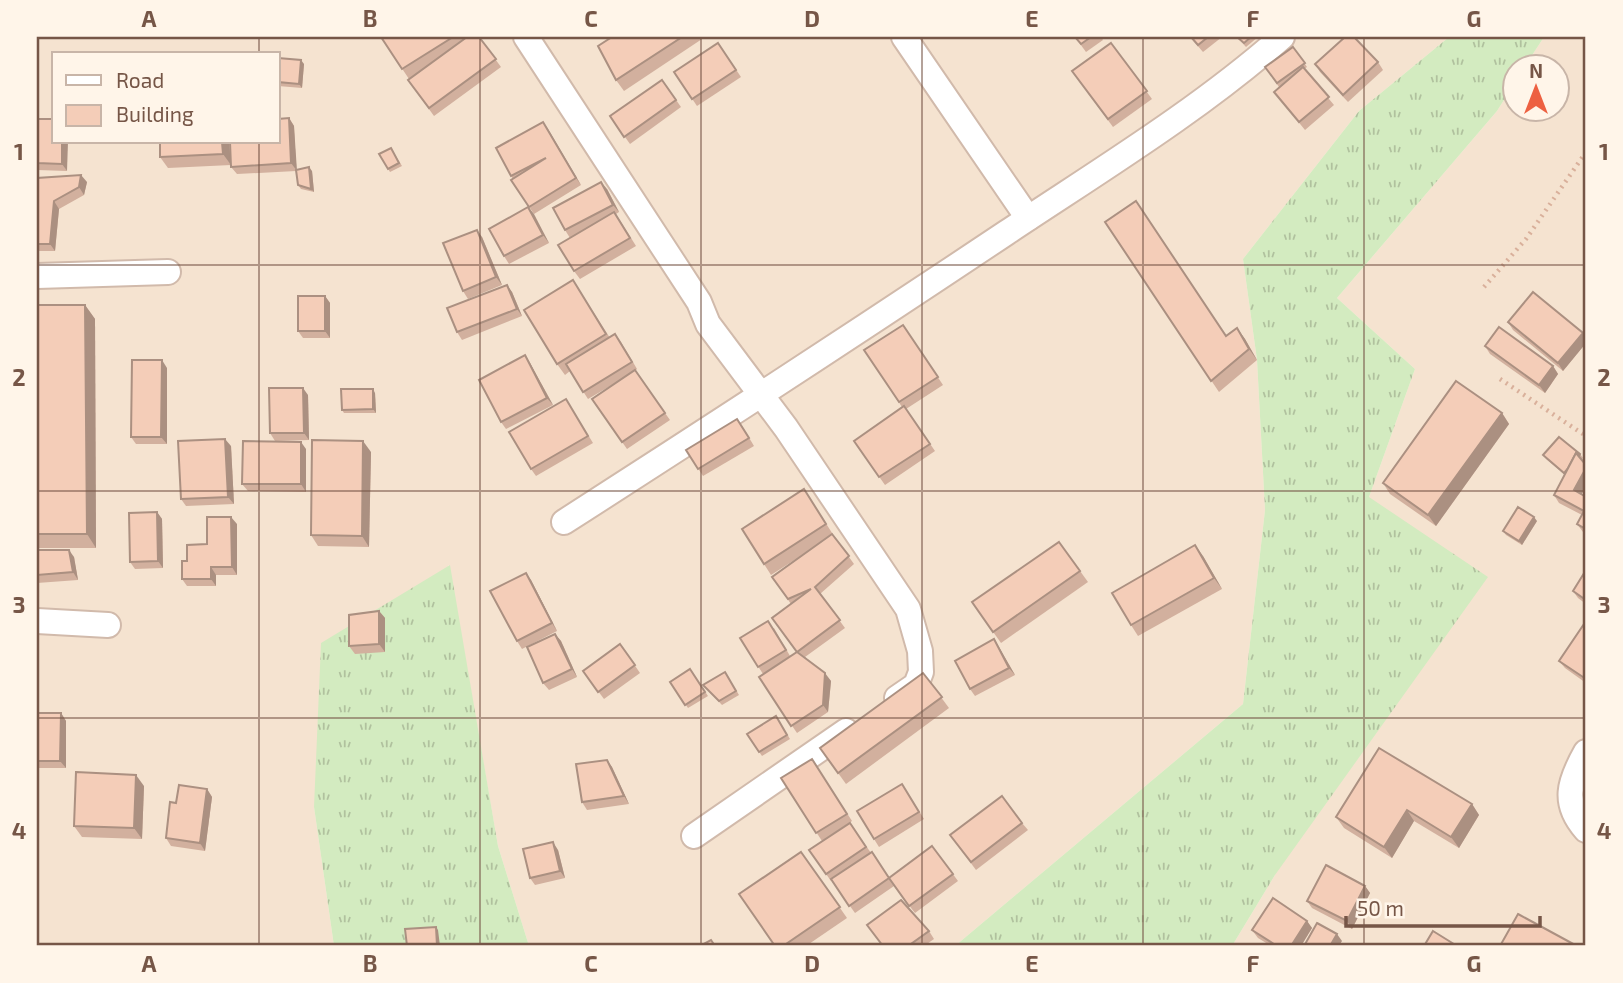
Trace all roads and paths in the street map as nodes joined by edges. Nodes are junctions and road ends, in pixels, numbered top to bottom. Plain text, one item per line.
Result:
1 (526, 37) edge
2 (904, 37) edge
3 (1278, 38) edge
4 (1586, 152) edge
5 (1028, 218) junction
6 (169, 272) dead end
7 (37, 276) edge
8 (1484, 287) dead end
9 (1500, 379) dead end
10 (783, 381) junction
11 (761, 397) junction
12 (786, 428) junction
13 (1586, 436) edge
14 (564, 522) dead end
15 (37, 621) edge
16 (108, 625) dead end
17 (1586, 752) edge
18 (1586, 830) edge
19 (694, 836) dead end

1 - 11 street
2 - 5 street
3 - 5 street
4 - 8 path
5 - 10 street
6 - 7 street
9 - 13 path
10 - 11 street
10 - 12 street
11 - 12 street
11 - 14 street
12 - 19 street
15 - 16 street
17 - 18 street

